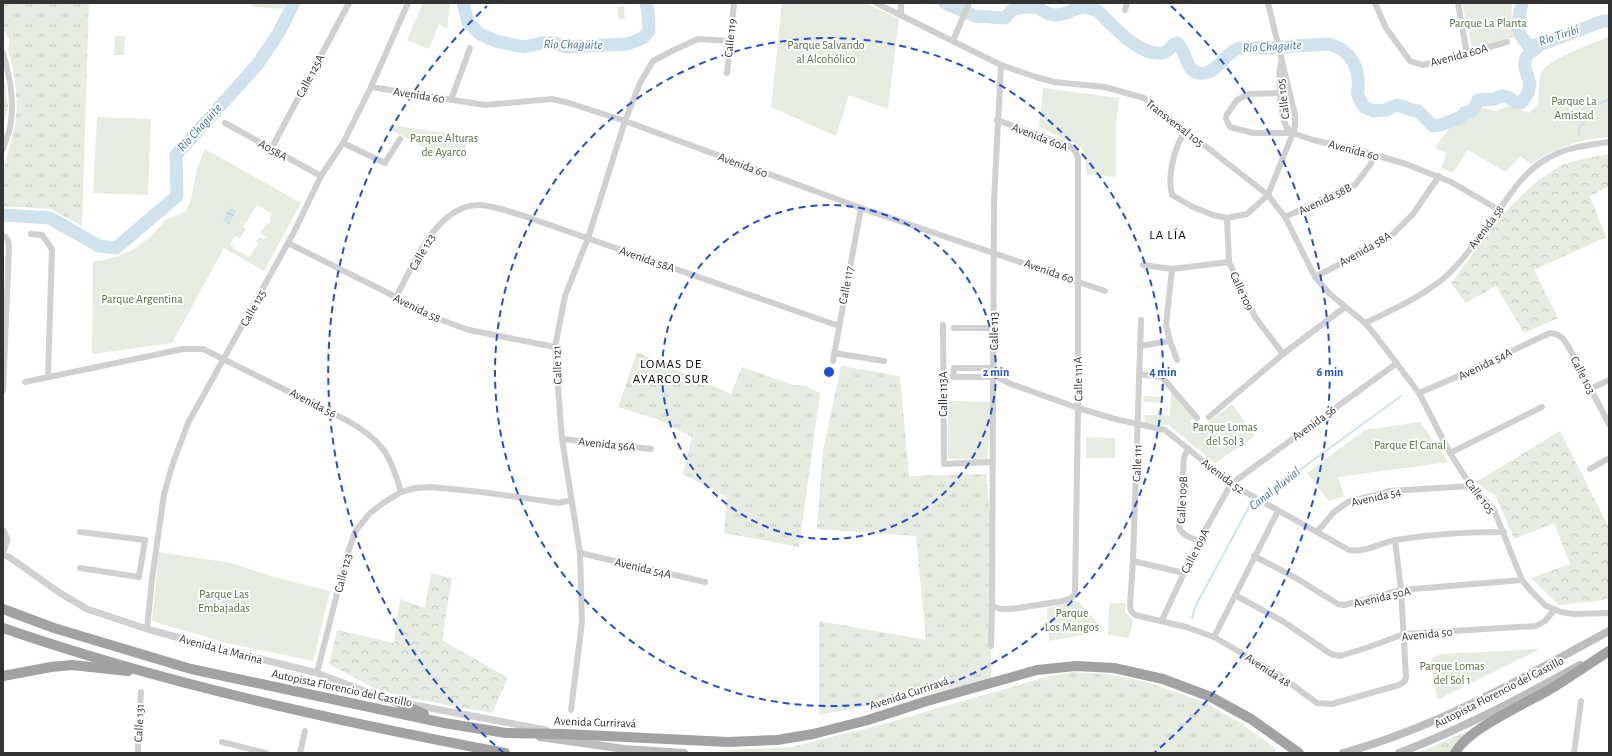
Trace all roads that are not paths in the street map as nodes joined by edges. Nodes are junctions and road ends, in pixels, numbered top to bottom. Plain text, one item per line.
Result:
1 (349, 3) edge
2 (408, 3) edge
3 (734, 3) edge
4 (876, 3) edge
5 (901, 3) edge
6 (1268, 3) edge
7 (1375, 3) edge
8 (1458, 3) edge
9 (969, 4) edge
10 (901, 15) junction
11 (729, 41) junction
12 (953, 41) junction
13 (1507, 42) dead end
14 (470, 48) dead end
15 (3, 53) edge
16 (1467, 54) junction
17 (1281, 62) junction
18 (1000, 65) junction
19 (726, 73) dead end
20 (371, 87) junction
21 (1280, 93) junction
22 (451, 100) junction
23 (997, 120) junction
24 (625, 121) junction
25 (225, 123) dead end
26 (1185, 131) junction
27 (1292, 133) junction
28 (400, 139) dead end
29 (1609, 142) edge
30 (343, 143) junction
31 (3, 149) edge
32 (271, 149) junction
33 (1375, 156) junction
34 (1078, 159) joint
35 (321, 176) junction
36 (1439, 176) junction
37 (1268, 195) junction
38 (861, 208) junction
39 (1499, 210) junction
40 (455, 212) joint
41 (1285, 217) junction
42 (1227, 218) junction
43 (31, 234) dead end
44 (3, 236) edge
45 (588, 238) junction
46 (288, 243) junction
47 (994, 252) junction
48 (1229, 262) junction
49 (1143, 265) dead end
50 (1172, 269) junction
51 (1314, 277) junction
52 (1077, 281) junction
53 (1105, 291) dead end
54 (396, 298) junction
55 (1345, 308) junction
56 (1141, 320) dead end
57 (1365, 323) junction
58 (943, 325) dead end
59 (839, 326) junction
60 (954, 328) dead end
61 (994, 328) junction
62 (1550, 333) joint
63 (1170, 341) junction
64 (1140, 346) junction
65 (555, 347) junction
66 (834, 353) junction
67 (1283, 354) junction
68 (225, 359) junction
69 (1177, 360) dead end
70 (833, 361) dead end
71 (884, 362) dead end
72 (1397, 363) junction
73 (994, 368) junction
74 (1139, 374) junction
75 (48, 376) junction
76 (994, 376) junction
77 (1609, 380) edge
78 (25, 382) dead end
79 (1590, 389) junction
80 (3, 390) edge
81 (1419, 393) junction
82 (1078, 408) junction
83 (1542, 408) dead end
84 (1209, 417) dead end
85 (1197, 418) dead end
86 (1138, 424) junction
87 (1609, 424) edge
88 (562, 439) junction
89 (1188, 448) junction
90 (651, 449) dead end
91 (1450, 453) junction
92 (1609, 458) edge
93 (993, 462) junction
94 (1590, 469) dead end
95 (1231, 484) junction
96 (1471, 486) junction
97 (401, 492) junction
98 (571, 500) junction
99 (1278, 511) junction
100 (3, 531) edge
101 (80, 532) dead end
102 (1317, 532) junction
103 (1504, 532) junction
104 (145, 540) junction
105 (1395, 540) junction
106 (1199, 541) junction
107 (157, 542) junction
108 (5, 553) edge
109 (580, 553) junction
110 (1254, 556) junction
111 (1134, 561) junction
112 (80, 568) dead end
113 (1184, 573) junction
114 (139, 577) junction
115 (152, 579) junction
116 (1522, 580) junction
117 (705, 582) dead end
118 (1401, 590) junction
119 (1235, 595) junction
120 (992, 606) junction
121 (1130, 606) joint
122 (3, 610) edge
123 (1554, 610) junction
124 (1609, 612) edge
125 (1162, 620) junction
126 (3, 628) edge
127 (147, 629) junction
128 (1609, 631) edge
129 (1404, 634) junction
130 (1214, 636) junction
131 (991, 646) dead end
132 (1609, 650) edge
133 (148, 673) junction
134 (317, 674) junction
135 (3, 676) edge
136 (141, 692) dead end
137 (395, 701) junction
138 (1581, 701) dead end
139 (571, 710) dead end
140 (444, 723) junction
141 (305, 731) dead end
142 (506, 733) junction
143 (564, 734) junction
144 (222, 742) dead end
145 (138, 753) edge
146 (266, 753) edge
147 (300, 753) edge
148 (505, 753) edge
149 (684, 753) edge
150 (1299, 753) edge
151 (1343, 753) edge
152 (1399, 753) edge
153 (1456, 753) edge
154 (1574, 753) edge

1 - 32 street, Calle 125A
2 - 20 street, Calle 125
3 - 11 street, Calle 119
4 - 10 street, Transversal 105
5 - 10 street
6 - 17 street, Calle 105
7 - 16 street, Avenida 60A
8 - 16 street
9 - 12 street
10 - 12 street, Transversal 105
11 - 19 street, Calle 119
11 - 24 street, Calle 121
12 - 18 street, Transversal 105
13 - 16 street, Avenida 60A
14 - 22 street
15 - 31 street
17 - 21 street, Calle 105
17 - 27 street, Calle 105
18 - 23 street, Calle 113
18 - 26 street, Transversal 105
20 - 22 street, Avenida 60
20 - 30 street, Calle 125
21 - 27 street, Calle 105
21 - 27 street, Avenida 60
22 - 24 street, Avenida 60
23 - 34 street, Avenida 60A
23 - 47 street, Calle 113
24 - 38 street, Avenida 60
24 - 45 street, Calle 121
25 - 32 street, A058A
26 - 37 street, Transversal 105
26 - 42 street
27 - 33 street, Avenida 60
27 - 37 street, Calle 105
28 - 30 street
29 - 39 street, Avenida 58
30 - 35 street, Calle 125
32 - 35 street, A058A
33 - 36 street, Avenida 60
33 - 41 street, Avenida 58B
34 - 52 street, Calle 111A
35 - 46 street, Calle 125
36 - 39 street, Avenida 60
36 - 51 street, Avenida 58A
37 - 41 street, Transversal 105
37 - 42 street
38 - 47 street, Avenida 60
38 - 59 street, Calle 117
39 - 57 street, Avenida 58
40 - 45 street, Avenida 58A
40 - 54 street, Calle 123
41 - 51 street, Transversal 105
42 - 48 street, Calle 109
43 - 75 street
44 - 80 street
45 - 59 street, Avenida 58A
45 - 65 street, Calle 121
46 - 54 street, Avenida 58
46 - 68 street, Calle 125
47 - 52 street, Avenida 60
47 - 61 street, Calle 113
48 - 50 street
48 - 67 street, Calle 109
49 - 50 street
50 - 63 street
51 - 55 street, Transversal 105
52 - 53 street, Avenida 60
52 - 82 street, Calle 111A
54 - 65 street, Avenida 58
55 - 57 street, Calle 105
55 - 67 street
56 - 64 street, Calle 111
57 - 72 street, Calle 105
58 - 93 street, Calle 113A
59 - 66 street, Calle 117
60 - 61 street
61 - 73 street, Calle 113
62 - 79 street, Calle 103
62 - 81 street, Avenida 54A
63 - 64 street
63 - 69 street
64 - 74 street, Calle 111
65 - 88 street, Calle 121
66 - 70 street, Calle 117
66 - 71 street
67 - 84 street
68 - 75 street, Avenida 56
68 - 97 street, Avenida 56
68 - 107 street, Calle 125
72 - 81 street, Calle 105
72 - 95 street, Avenida 56
73 - 76 street, Calle 113
73 - 76 street
74 - 85 street
74 - 86 street, Calle 111
75 - 78 street, Avenida 56
76 - 82 street, Avenida 52
76 - 93 street, Calle 113
77 - 79 street
79 - 87 street, Calle 103
81 - 91 street, Calle 105
82 - 86 street, Avenida 52
82 - 120 street, Calle 111A
83 - 91 street
86 - 89 street, Avenida 52
86 - 111 street, Calle 111
88 - 90 street, Avenida 56A
88 - 98 street, Calle 121
89 - 95 street, Avenida 52
89 - 106 street, Calle 109B
91 - 96 street, Calle 105
92 - 94 street
93 - 120 street, Calle 113
95 - 99 street, Avenida 52
95 - 106 street, Calle 109A
96 - 102 street, Avenida 54
96 - 103 street, Calle 105
97 - 98 street
97 - 134 street, Calle 123
98 - 109 street, Calle 121
99 - 102 street, Avenida 52
99 - 110 street
100 - 108 street
101 - 104 street
102 - 105 street, Avenida 52
103 - 105 street, Avenida 52
103 - 116 street, Calle 105
104 - 107 street
104 - 114 street
105 - 118 street
106 - 113 street, Calle 109A
107 - 115 street, Calle 125
108 - 127 street, Avenida La Marina
109 - 117 street, Avenida 54A
109 - 139 street, Calle 121
110 - 118 street, Avenida 50A
110 - 119 street
111 - 113 street
111 - 121 street, Calle 111
112 - 114 street
113 - 125 street, Calle 109A
114 - 115 street
115 - 127 street, Calle 125
116 - 118 street, Avenida 50A
116 - 123 street, Calle 105
118 - 129 street
119 - 129 street, Avenida 50
119 - 130 street
120 - 131 street, Calle 113
121 - 125 street, Avenida 48
122 - 140 highway, Autopista Florencio del Castillo
123 - 124 street
123 - 129 street, Avenida 50
125 - 130 street, Avenida 48
126 - 133 highway
127 - 134 street, Avenida La Marina
128 - 151 main road, Autopista Florencio del Castillo
129 - 130 street, Avenida 48
132 - 152 main road, Autopista Florencio del Castillo
132 - 153 highway
133 - 135 highway
133 - 148 highway
134 - 137 street, Avenida La Marina
136 - 145 street, Calle 131
137 - 140 highway
137 - 143 street, Avenida La Marina
138 - 154 street
140 - 142 highway, Autopista Florencio del Castillo
141 - 147 street
142 - 143 highway, Avenida Curriravá
142 - 149 main road, Autopista Florencio del Castillo
143 - 150 highway, Avenida Curriravá
144 - 146 street

